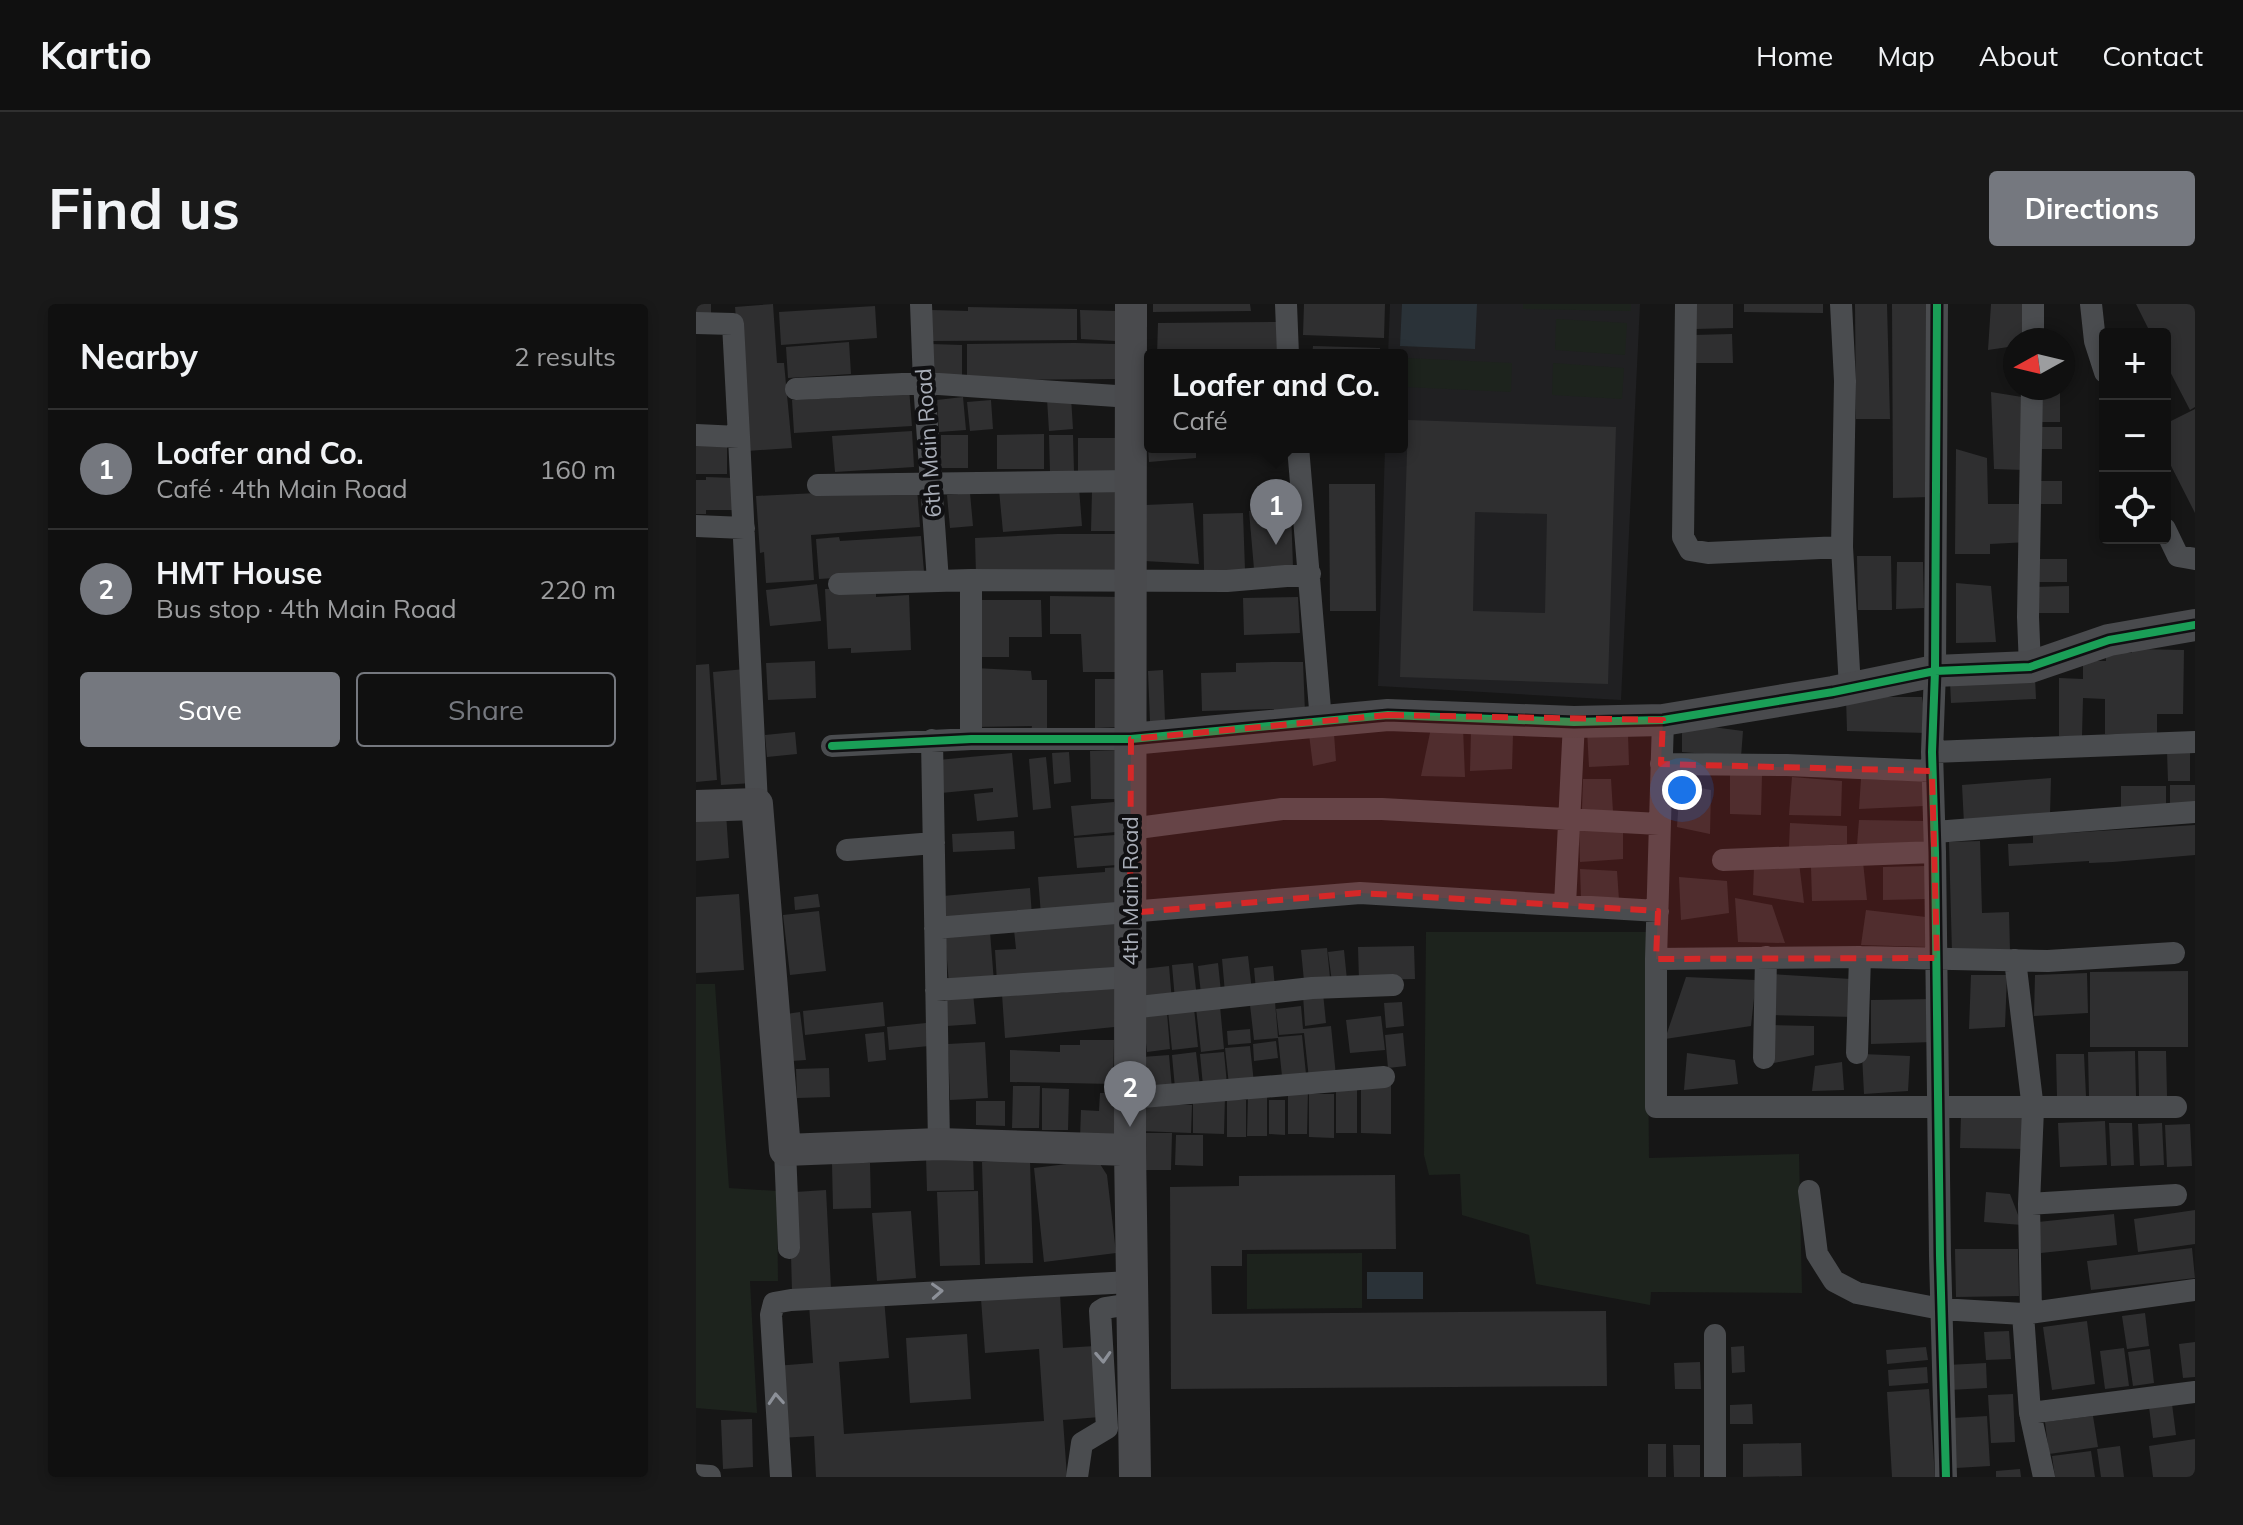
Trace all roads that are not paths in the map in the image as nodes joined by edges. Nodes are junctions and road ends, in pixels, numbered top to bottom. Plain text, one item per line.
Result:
1 (921, 304) edge
2 (1131, 304) edge
3 (1286, 304) edge
4 (1686, 304) edge
5 (1841, 304) edge
6 (1937, 304) edge
7 (2033, 304) edge
8 (2091, 304) edge
9 (696, 323) edge
10 (2033, 328) edge
11 (1288, 349) edge
12 (2099, 353) edge
13 (924, 383) junction
14 (796, 389) dead end
15 (1131, 397) junction
16 (2032, 400) edge
17 (696, 435) edge
18 (739, 437) junction
19 (1299, 453) edge
20 (1131, 481) junction
21 (931, 482) junction
22 (818, 485) dead end
23 (696, 526) edge
24 (744, 528) junction
25 (2171, 541) edge
26 (1842, 547) junction
27 (2195, 559) edge
28 (1310, 574) junction
29 (971, 580) junction
30 (1131, 580) junction
31 (938, 581) junction
32 (839, 584) dead end
33 (2195, 625) edge
34 (2030, 667) junction
35 (1935, 671) junction
36 (1850, 688) junction
37 (1663, 720) junction
38 (1321, 721) junction
39 (1574, 722) junction
40 (971, 739) junction
41 (1131, 739) junction
42 (932, 740) junction
43 (2195, 742) edge
44 (832, 746) dead end
45 (1932, 762) junction
46 (1661, 764) junction
47 (757, 804) junction
48 (696, 806) edge
49 (2195, 812) edge
50 (1569, 819) junction
51 (1659, 824) junction
52 (1130, 829) junction
53 (1935, 842) junction
54 (934, 843) junction
55 (847, 850) dead end
56 (1723, 860) dead end
57 (1565, 905) junction
58 (1658, 911) junction
59 (1130, 913) junction
60 (935, 928) junction
61 (2174, 953) dead end
62 (1766, 957) junction
63 (1860, 957) junction
64 (1937, 958) junction
65 (1656, 959) junction
66 (2015, 960) junction
67 (1393, 985) dead end
68 (936, 990) junction
69 (1130, 993) junction
70 (1857, 1053) dead end
71 (1764, 1058) dead end
72 (1384, 1077) dead end
73 (1130, 1098) junction
74 (1938, 1105) junction
75 (2176, 1107) dead end
76 (2033, 1109) junction
77 (939, 1144) junction
78 (785, 1150) junction
79 (1130, 1150) junction
80 (1809, 1191) dead end
81 (2176, 1195) dead end
82 (2029, 1204) junction
83 (789, 1248) dead end
84 (2195, 1290) edge
85 (1131, 1293) junction
86 (1941, 1309) junction
87 (2027, 1313) junction
88 (1715, 1335) dead end
89 (2195, 1392) edge
90 (2030, 1413) junction
91 (781, 1477) edge
92 (1077, 1477) edge
93 (1135, 1477) edge
94 (1715, 1477) edge
95 (1946, 1477) edge
96 (2044, 1477) edge

1 - 13 street, 6th Main Road
2 - 15 street, 4th Main Road
3 - 11 street
4 - 26 street
5 - 26 street
6 - 35 street
7 - 10 street
8 - 12 street
9 - 18 street
13 - 14 street
13 - 15 street
13 - 21 street, 6th Main Road
15 - 20 street, 4th Main Road
16 - 34 street
17 - 18 street
18 - 24 street
19 - 28 street
20 - 21 street
20 - 30 street, 4th Main Road
21 - 22 street
21 - 31 street, 6th Main Road
23 - 24 street
24 - 47 street
25 - 27 street
26 - 36 street
28 - 30 street
28 - 38 street
29 - 30 street
29 - 31 street
29 - 40 street
30 - 41 street, 4th Main Road
31 - 32 street
33 - 34 street
34 - 35 street
35 - 36 street
35 - 45 street
36 - 37 street
37 - 39 street
37 - 46 street
38 - 39 street
38 - 41 street
39 - 50 street
40 - 41 street
40 - 42 street
41 - 52 street, 4th Main Road
42 - 44 street
42 - 54 street
43 - 45 street
45 - 46 street
45 - 53 street
46 - 51 street
47 - 48 street
47 - 78 street
49 - 53 street
50 - 51 street
50 - 52 street
50 - 57 street
51 - 58 street
52 - 59 street, 4th Main Road
53 - 56 street
53 - 64 street
54 - 55 street
54 - 60 street
57 - 58 street
57 - 59 street
58 - 65 street
59 - 60 street
59 - 69 street, 4th Main Road
60 - 68 street
61 - 66 street
62 - 63 street
62 - 65 street
62 - 71 street
63 - 64 street
63 - 70 street
64 - 66 street
64 - 74 street
65 - 74 street
66 - 76 street
67 - 69 street
68 - 69 street
68 - 77 street
69 - 73 street, 4th Main Road
72 - 73 street
73 - 79 street, 4th Main Road
74 - 76 street
74 - 86 street
75 - 76 street
76 - 82 street
77 - 78 street
77 - 79 street
78 - 83 street
79 - 85 street, 4th Main Road
80 - 86 street
81 - 82 street
82 - 87 street
84 - 87 street
91 -> 85 street
85 -> 92 street
85 - 93 street, 4th Main Road
86 - 87 street
86 - 95 street
87 - 90 street
88 - 94 street
89 - 90 street
90 - 96 street

